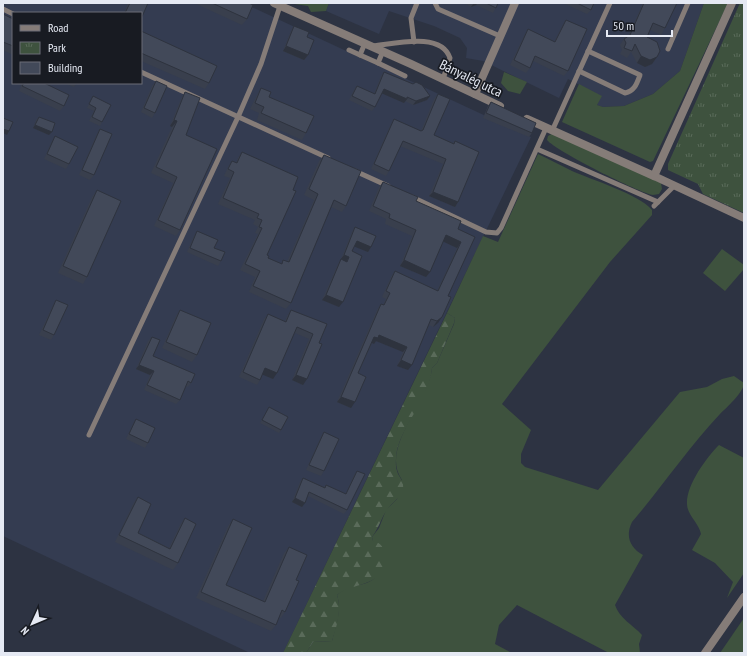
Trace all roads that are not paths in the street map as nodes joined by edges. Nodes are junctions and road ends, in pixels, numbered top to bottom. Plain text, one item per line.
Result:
1 (417, 3) edge
2 (435, 3) edge
3 (515, 3) edge
4 (610, 3) edge
5 (688, 3) edge
6 (732, 3) edge
7 (277, 4) edge
8 (3, 9) edge
9 (12, 14) edge
10 (500, 36) junction
11 (414, 42) junction
12 (369, 45) junction
13 (349, 50) dead end
14 (668, 50) dead end
15 (383, 51) junction
16 (588, 51) junction
17 (360, 55) junction
18 (378, 63) junction
19 (579, 71) junction
20 (142, 72) edge
21 (405, 76) dead end
22 (443, 78) junction
23 (475, 94) junction
24 (508, 110) edge
25 (238, 116) junction
26 (521, 116) edge
27 (549, 129) junction
28 (537, 149) junction
29 (337, 162) edge
30 (351, 169) edge
31 (654, 176) junction
32 (674, 186) junction
33 (394, 189) edge
34 (408, 195) edge
35 (744, 218) edge
36 (89, 435) dead end
37 (744, 597) edge
38 (706, 653) edge

1 - 11 lane
2 - 10 lane
3 - 10 street
4 - 16 lane
5 - 14 lane
6 - 31 street
7 - 12 street, Bányalég utca
7 - 25 lane
8 - 9 lane
10 - 23 street
11 - 12 lane
11 - 22 lane
12 - 15 street, Bányalég utca
12 - 17 lane
13 - 17 lane
15 - 18 lane
15 - 22 street, Bányalég utca
16 - 19 lane
16 - 19 lane
17 - 18 lane
18 - 21 lane
19 - 27 lane
20 - 25 lane
22 - 23 street, Bányalég utca
23 - 24 street, Bányalég utca
25 - 29 lane
25 - 36 lane
26 - 27 street
27 - 28 lane
27 - 31 street
28 - 32 lane
28 - 34 lane
30 - 33 lane
31 - 32 street
32 - 35 street
37 - 38 street

